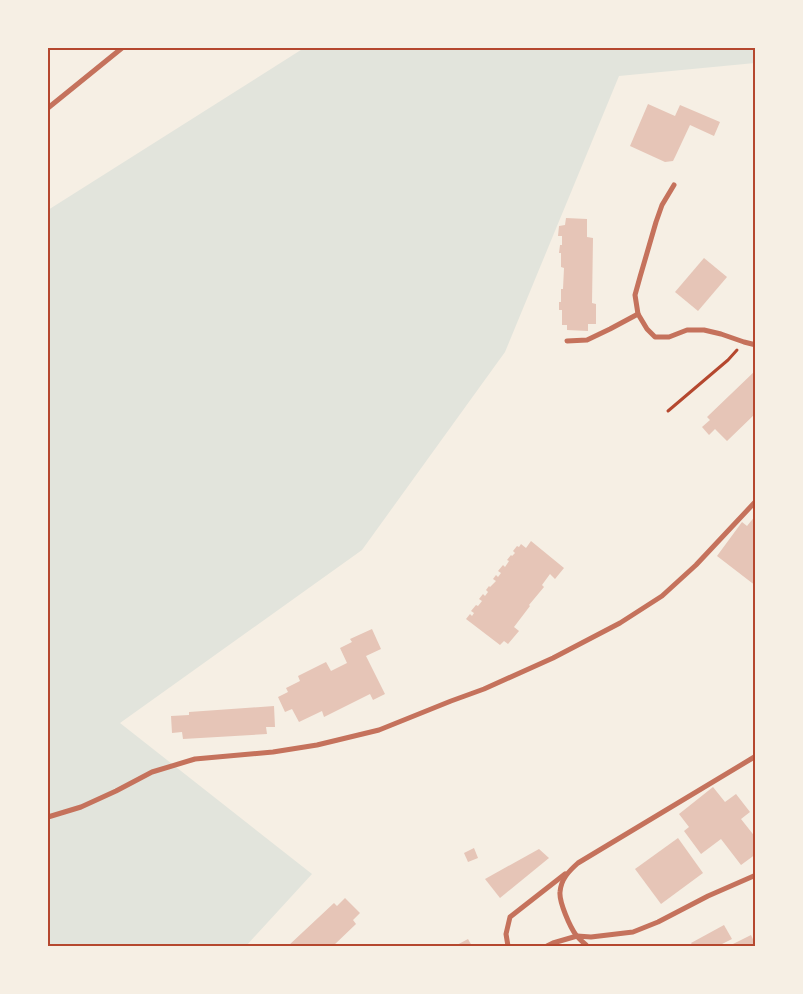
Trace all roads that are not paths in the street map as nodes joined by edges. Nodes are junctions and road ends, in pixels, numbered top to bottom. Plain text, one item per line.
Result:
1 (122, 48) edge
2 (48, 108) edge
3 (674, 185) dead end
4 (638, 314) junction
5 (567, 341) dead end
6 (756, 345) edge
7 (756, 501) edge
8 (756, 756) edge
9 (48, 817) edge
10 (569, 871) junction
11 (756, 875) edge
12 (577, 936) junction
13 (508, 946) edge
14 (547, 946) edge
15 (588, 946) edge

1 - 2 street
3 - 4 street
4 - 5 street
4 - 6 street
7 - 9 street
8 - 10 street
10 - 12 street
10 - 13 street
11 - 12 street
12 - 14 street
12 - 15 street

